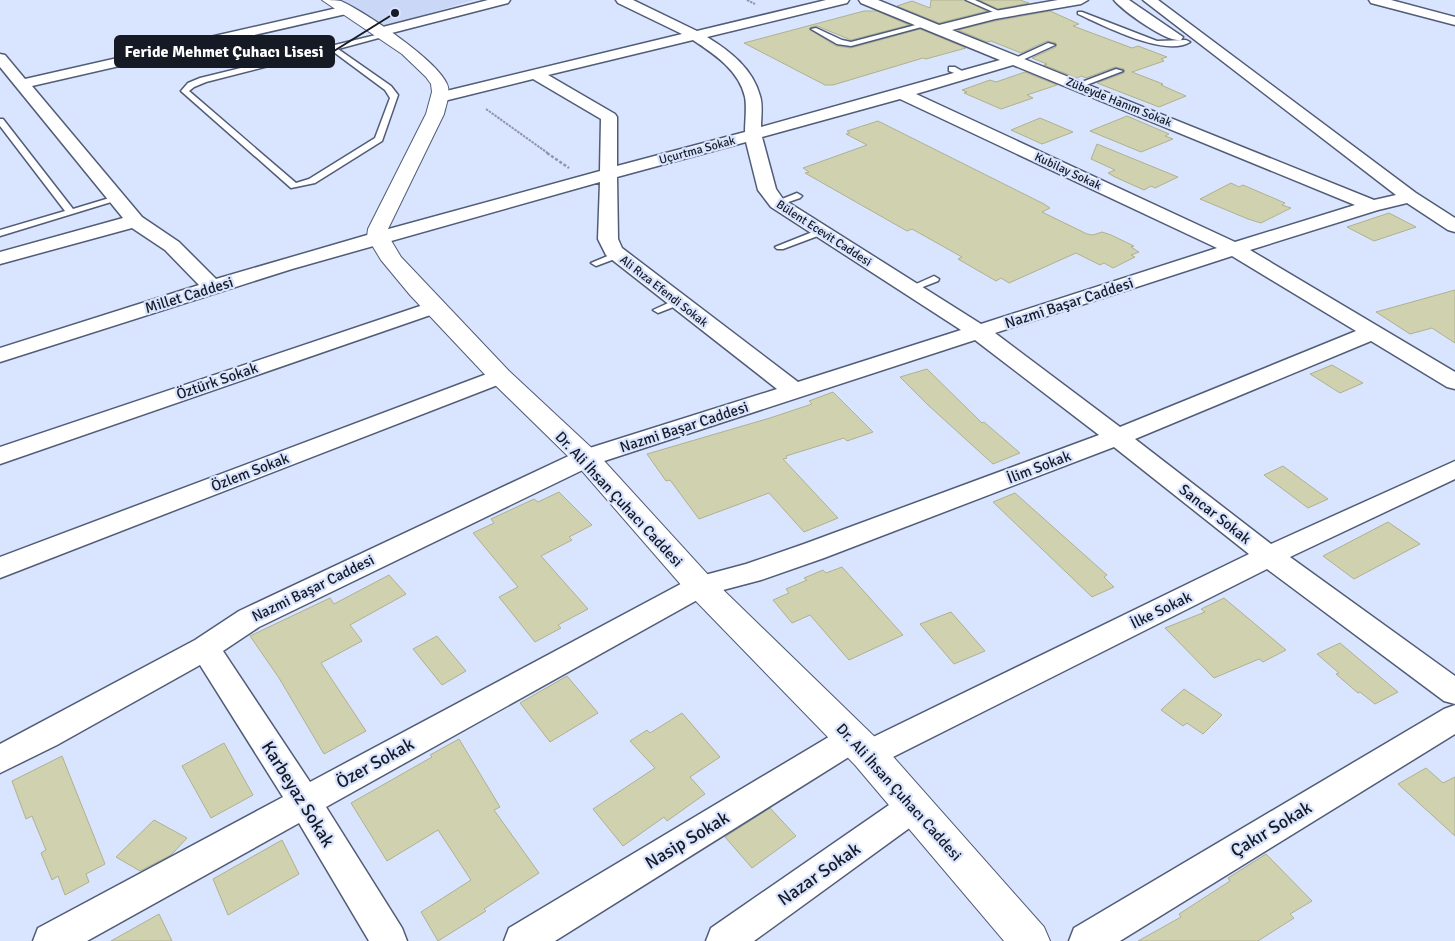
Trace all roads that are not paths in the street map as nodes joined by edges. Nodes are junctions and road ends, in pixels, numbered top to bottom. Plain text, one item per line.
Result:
1 (502, 0) edge
2 (624, 0) edge
3 (842, 0) edge
4 (866, 0) edge
5 (969, 0) edge
6 (1121, 0) edge
7 (1150, 0) edge
8 (1376, 0) edge
9 (337, 5) edge
10 (1081, 7) edge
11 (1002, 14) junction
12 (1455, 21) edge
13 (933, 26) junction
14 (814, 29) dead end
15 (382, 34) junction
16 (695, 35) junction
17 (1186, 42) junction
18 (1052, 45) dead end
19 (333, 48) junction
20 (0, 58) edge
21 (1015, 60) junction
22 (1119, 71) dead end
23 (535, 74) junction
24 (1251, 77) junction
25 (22, 84) junction
26 (1078, 85) junction
27 (901, 93) junction
28 (440, 97) junction
29 (0, 121) edge
30 (754, 135) junction
31 (610, 173) junction
32 (797, 196) dead end
33 (1410, 196) junction
34 (116, 199) junction
35 (777, 204) junction
36 (1372, 206) junction
37 (71, 212) junction
38 (135, 220) junction
39 (1455, 226) edge
40 (820, 232) junction
41 (0, 233) edge
42 (378, 237) junction
43 (780, 247) dead end
44 (1234, 249) junction
45 (617, 255) junction
46 (0, 258) edge
47 (596, 263) dead end
48 (934, 279) dead end
49 (212, 287) junction
50 (910, 289) junction
51 (677, 302) junction
52 (435, 306) junction
53 (658, 310) dead end
54 (979, 332) junction
55 (1373, 332) junction
56 (0, 355) edge
57 (500, 376) junction
58 (1455, 382) edge
59 (795, 391) junction
60 (1118, 437) junction
61 (0, 456) edge
62 (586, 458) junction
63 (1455, 469) edge
64 (1269, 556) junction
65 (0, 568) edge
66 (700, 586) junction
67 (205, 648) junction
68 (1455, 692) edge
69 (1455, 718) edge
70 (860, 746) junction
71 (0, 759) edge
72 (304, 801) junction
73 (914, 806) junction
74 (51, 941) edge
75 (389, 941) edge
76 (522, 941) edge
77 (724, 941) edge
78 (1030, 941) edge
79 (1087, 941) edge

1 - 15 street
2 - 16 street, Bülent Ecevit Caddesi
3 - 16 street
4 - 13 street, Zübeyde Hanım Sokak
5 - 11 lane
6 - 17 street
7 - 24 street
8 - 12 street
9 - 15 street
9 - 25 street
10 - 11 street
10 - 17 lane
11 - 13 street
13 - 14 lane
13 - 21 street, Zübeyde Hanım Sokak
15 - 19 lane
15 - 28 street
16 - 23 street
16 - 30 street, Bülent Ecevit Caddesi
17 - 24 street
18 - 21 lane
19 - 19 lane
20 - 25 street
21 - 26 street, Zübeyde Hanım Sokak
21 - 27 street, Uçurtma Sokak
22 - 26 lane
23 - 28 street
23 - 31 street, Ali Rıza Efendi Sokak
24 - 33 street
25 - 34 street
26 - 36 street, Zübeyde Hanım Sokak
27 - 30 street, Uçurtma Sokak
27 - 44 street, Kubilay Sokak
28 - 42 street
29 - 37 lane
30 - 31 street, Uçurtma Sokak
30 - 35 street, Bülent Ecevit Caddesi
31 - 42 street, Uçurtma Sokak
31 - 45 street, Ali Rıza Efendi Sokak
32 - 35 lane
33 - 36 street, Nazmi Başar Caddesi
33 - 39 street
34 - 37 lane
34 - 38 street
35 - 40 street, Bülent Ecevit Caddesi
36 - 44 street, Nazmi Başar Caddesi
37 - 41 lane
38 - 46 street
38 - 49 street
40 - 43 lane
40 - 50 street, Bülent Ecevit Caddesi
42 - 49 street, Millet Caddesi
42 - 52 street, Dr. Ali İhsan Çuhacı Caddesi
44 - 54 street, Nazmi Başar Caddesi
44 - 55 street, Kubilay Sokak
45 - 47 lane
45 - 51 street, Ali Rıza Efendi Sokak
48 - 50 lane
49 - 56 street, Millet Caddesi
50 - 54 street, Bülent Ecevit Caddesi
51 - 53 lane
51 - 59 street, Ali Rıza Efendi Sokak
52 - 57 street, Dr. Ali İhsan Çuhacı Caddesi
52 - 61 street, Öztürk Sokak
54 - 59 street, Nazmi Başar Caddesi
54 - 60 street, Sancar Sokak
55 - 58 street, Kubilay Sokak
55 - 60 street, İlim Sokak
57 - 62 street, Dr. Ali İhsan Çuhacı Caddesi
57 - 65 street, Özlem Sokak
59 - 62 street, Nazmi Başar Caddesi
60 - 64 street, Sancar Sokak
60 - 66 street, İlim Sokak
62 - 66 street, Dr. Ali İhsan Çuhacı Caddesi
62 - 67 street, Nazmi Başar Caddesi
63 - 64 street, İlke Sokak
64 - 68 street, Sancar Sokak
64 - 70 street, İlke Sokak
66 - 70 street, Dr. Ali İhsan Çuhacı Caddesi
66 - 72 street, Özer Sokak
67 - 71 street, Nazmi Başar Caddesi
67 - 72 street, Karbeyaz Sokak
69 - 79 street, Çakır Sokak
70 - 73 street, Dr. Ali İhsan Çuhacı Caddesi
70 - 76 street, Nasip Sokak
72 - 74 street, Özer Sokak
72 - 75 street, Karbeyaz Sokak
73 - 77 street, Nazar Sokak
73 - 78 street, Dr. Ali İhsan Çuhacı Caddesi

